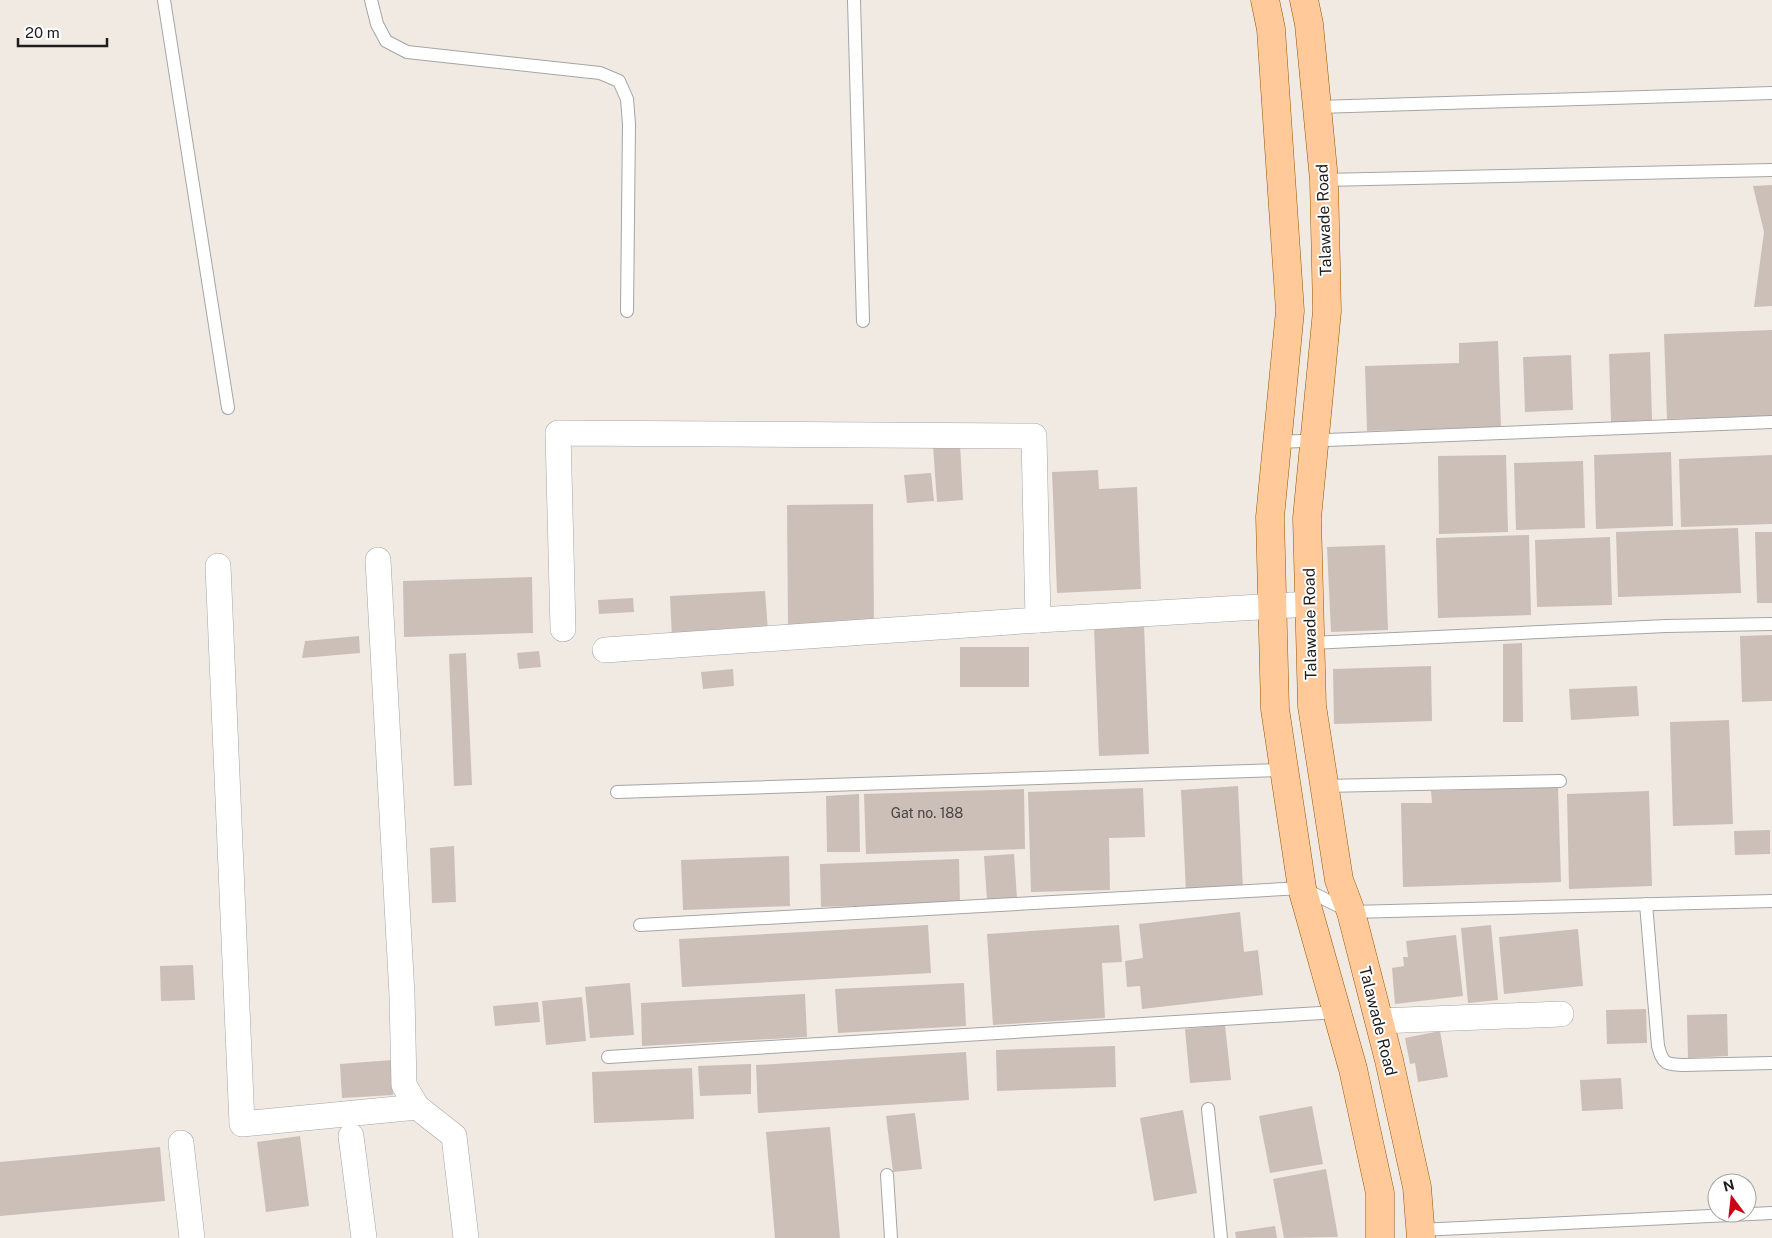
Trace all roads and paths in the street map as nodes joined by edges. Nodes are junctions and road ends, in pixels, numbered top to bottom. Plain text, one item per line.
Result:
1 (164, 0) edge
2 (371, 0) edge
3 (854, 0) edge
4 (1265, 0) edge
5 (1304, 0) edge
6 (1772, 93) edge
7 (1318, 107) junction
8 (1772, 170) edge
9 (1324, 180) junction
10 (627, 311) dead end
11 (864, 320) dead end
12 (228, 408) dead end
13 (1772, 422) edge
14 (1315, 441) junction
15 (1277, 442) junction
16 (378, 560) dead end
17 (218, 566) dead end
18 (1310, 604) junction
19 (1273, 606) junction
20 (1038, 620) junction
21 (1772, 624) edge
22 (563, 629) dead end
23 (1311, 642) junction
24 (605, 650) dead end
25 (1284, 770) junction
26 (1560, 781) dead end
27 (1324, 786) junction
28 (617, 792) dead end
29 (1302, 888) junction
30 (1772, 901) edge
31 (1646, 904) junction
32 (1351, 912) junction
33 (640, 925) dead end
34 (1337, 1012) junction
35 (1561, 1014) dead end
36 (1379, 1021) junction
37 (608, 1057) dead end
38 (1772, 1063) edge
39 (417, 1107) junction
40 (1208, 1109) dead end
41 (351, 1136) dead end
42 (181, 1144) dead end
43 (887, 1175) dead end
44 (1772, 1213) edge
45 (1421, 1234) edge
46 (192, 1238) edge
47 (364, 1238) edge
48 (466, 1238) edge
49 (891, 1238) edge
50 (1221, 1238) edge
51 (1380, 1238) edge

1 - 12 lane
2 - 10 lane
3 - 11 lane
4 - 15 main road
5 - 7 main road, Talawade Road
6 - 7 lane
7 - 9 main road, Talawade Road
8 - 9 lane
9 - 14 main road, Talawade Road
13 - 14 lane
14 - 15 lane
14 - 18 main road, Talawade Road
15 - 19 main road
16 - 39 street
17 - 39 street
18 - 19 street
18 - 23 main road, Talawade Road
19 - 20 street
19 - 25 main road
20 - 22 street
20 - 24 street
21 - 23 lane
23 - 27 main road, Talawade Road
25 - 28 lane
25 - 29 main road
26 - 27 lane
27 - 32 main road, Talawade Road
29 - 32 lane
29 - 33 lane
29 - 34 main road
30 - 31 lane
31 - 32 lane
31 - 38 lane
32 - 36 main road, Talawade Road
34 - 37 lane
34 - 51 main road
35 - 36 street
36 - 45 main road, Talawade Road
39 - 48 street
40 - 50 lane
41 - 47 street
42 - 46 street
43 - 49 lane
44 - 45 lane

